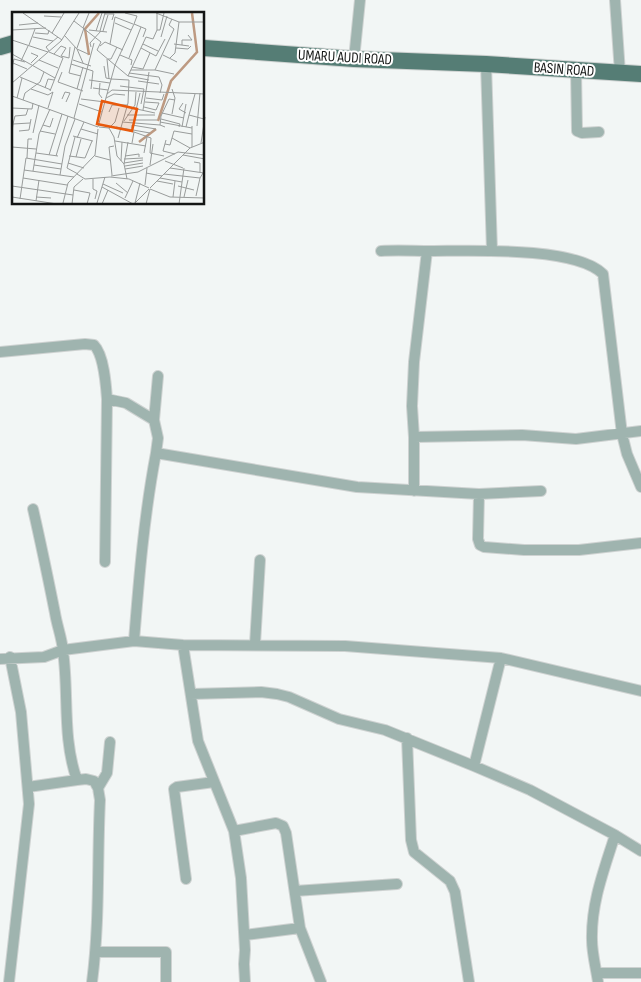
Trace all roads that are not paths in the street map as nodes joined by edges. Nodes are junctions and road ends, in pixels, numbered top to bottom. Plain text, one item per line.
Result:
1 (360, 0) edge
2 (615, 0) edge
3 (12, 43) edge
4 (0, 47) edge
5 (205, 48) edge
6 (354, 59) junction
7 (486, 64) junction
8 (576, 70) junction
9 (620, 73) junction
10 (641, 74) edge
11 (599, 132) dead end
12 (381, 250) dead end
13 (492, 251) junction
14 (427, 252) junction
15 (0, 352) edge
16 (158, 376) dead end
17 (108, 399) junction
18 (154, 420) junction
19 (641, 431) edge
20 (622, 434) junction
21 (414, 437) junction
22 (156, 453) junction
23 (641, 487) edge
24 (414, 491) junction
25 (541, 491) dead end
26 (479, 494) junction
27 (33, 509) dead end
28 (641, 542) edge
29 (260, 560) dead end
30 (105, 562) dead end
31 (134, 641) junction
32 (256, 644) junction
33 (184, 645) junction
34 (63, 650) junction
35 (5, 658) edge
36 (501, 658) junction
37 (641, 691) edge
38 (191, 694) junction
39 (407, 738) junction
40 (110, 742) dead end
41 (474, 766) junction
42 (77, 780) junction
43 (214, 782) junction
44 (28, 787) junction
45 (98, 788) junction
46 (234, 831) junction
47 (615, 835) junction
48 (641, 851) edge
49 (186, 879) dead end
50 (397, 884) dead end
51 (294, 891) junction
52 (300, 928) junction
53 (244, 936) junction
54 (96, 952) junction
55 (641, 973) edge
56 (597, 977) edge
57 (9, 982) edge
58 (92, 982) edge
59 (166, 982) edge
60 (245, 982) edge
61 (321, 982) edge
62 (469, 982) edge

1 - 6 street
2 - 9 street
3 - 4 main road
5 - 6 main road, UMARU AUDI ROAD
6 - 7 main road, UMARU AUDI ROAD
7 - 8 main road, BASIN ROAD
7 - 13 street
8 - 9 main road, BASIN ROAD
8 - 11 street
9 - 10 main road, BASIN ROAD
12 - 14 street
13 - 14 street
13 - 20 street
14 - 21 street
15 - 17 street
16 - 18 street
17 - 18 street
17 - 30 street
18 - 22 street
19 - 20 street
20 - 21 street
20 - 23 street
21 - 24 street
22 - 24 street
22 - 31 street
24 - 26 street
25 - 26 street
26 - 28 street
27 - 34 street
29 - 32 street
31 - 33 street
31 - 34 street
32 - 33 street
32 - 36 street
33 - 38 street
34 - 35 street
34 - 42 street
35 - 44 street
36 - 37 street
36 - 41 street
38 - 39 street
38 - 43 street
39 - 41 street
39 - 62 street
40 - 45 street
41 - 47 street
42 - 44 street
42 - 45 street
43 - 46 street
43 - 49 street
44 - 57 street
45 - 54 street
46 - 51 street
46 - 53 street
47 - 48 street
47 - 56 street
50 - 51 street
51 - 52 street
52 - 53 street
52 - 61 street
53 - 60 street
54 - 58 street
54 - 59 street
55 - 56 street

